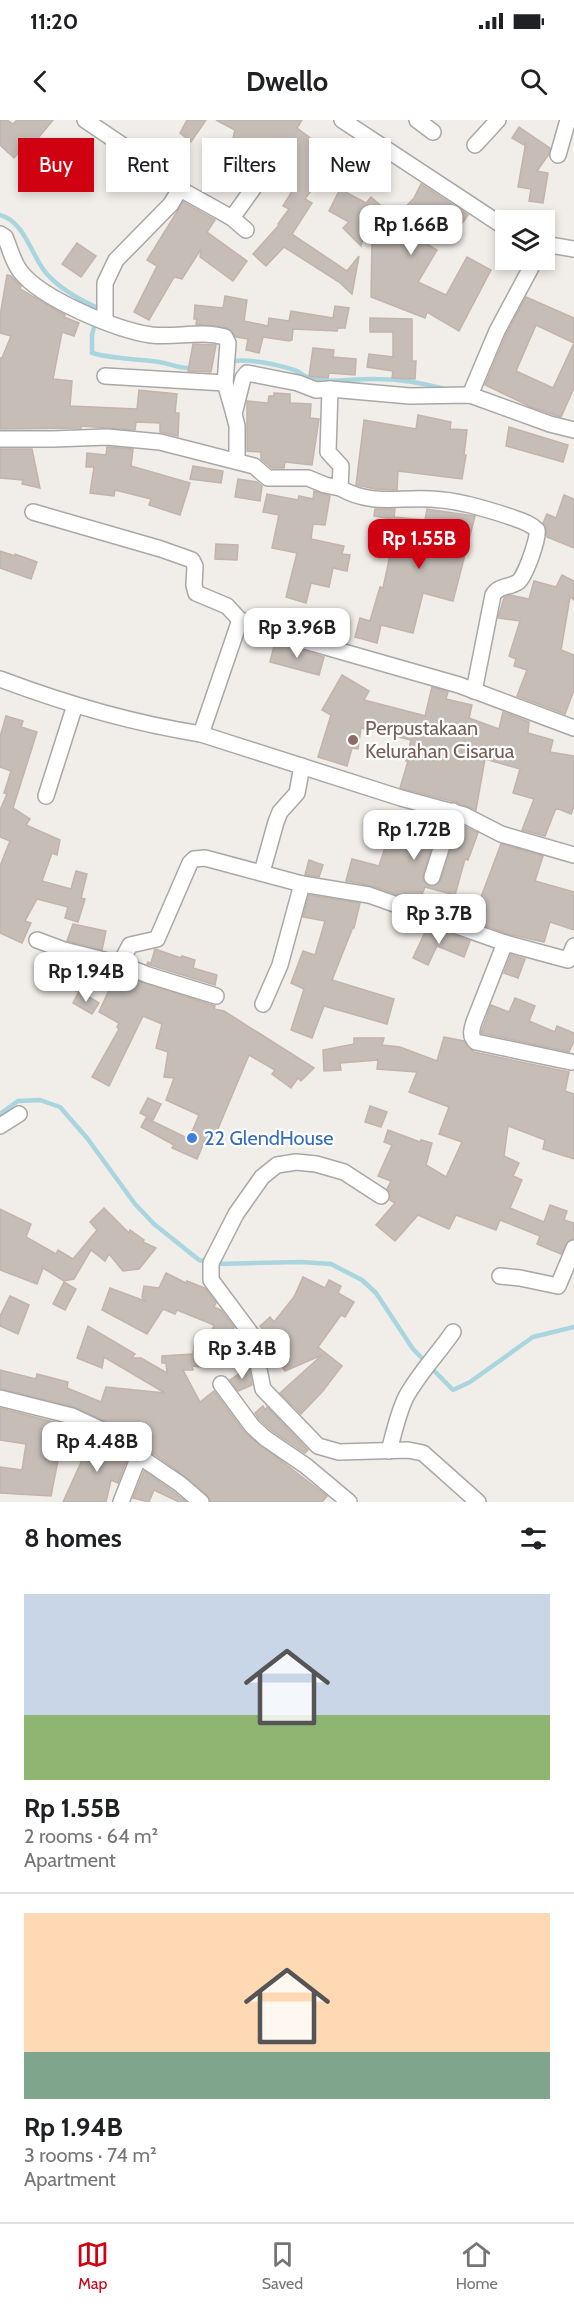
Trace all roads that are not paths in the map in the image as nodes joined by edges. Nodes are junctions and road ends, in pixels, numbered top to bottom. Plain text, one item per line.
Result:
1 (85, 120) edge
2 (342, 120) edge
3 (417, 120) edge
4 (498, 120) edge
5 (568, 120) edge
6 (433, 132) dead end
7 (112, 138) edge
8 (475, 145) dead end
9 (558, 155) dead end
10 (178, 192) edge
11 (185, 192) edge
12 (251, 192) edge
13 (232, 218) junction
14 (495, 221) edge
15 (246, 230) dead end
16 (0, 234) edge
17 (555, 246) edge
18 (574, 249) edge
19 (530, 270) edge
20 (105, 320) junction
21 (105, 376) dead end
22 (225, 383) junction
23 (330, 389) junction
24 (470, 395) junction
25 (234, 414) junction
26 (574, 430) edge
27 (0, 439) edge
28 (237, 461) junction
29 (340, 488) junction
30 (33, 512) dead end
31 (240, 620) junction
32 (0, 679) edge
33 (474, 691) junction
34 (75, 705) junction
35 (574, 728) edge
36 (201, 734) junction
37 (302, 766) junction
38 (46, 796) dead end
39 (453, 811) junction
40 (574, 855) edge
41 (262, 872) junction
42 (432, 877) dead end
43 (302, 884) junction
44 (37, 940) dead end
45 (505, 943) junction
46 (574, 946) edge
47 (120, 964) junction
48 (216, 996) dead end
49 (263, 1004) dead end
50 (571, 1062) dead end
51 (19, 1114) dead end
52 (0, 1125) edge
53 (381, 1196) dead end
54 (574, 1248) edge
55 (500, 1276) dead end
56 (453, 1332) dead end
57 (221, 1384) dead end
58 (0, 1398) edge
59 (389, 1450) junction
60 (139, 1456) junction
61 (121, 1502) edge
62 (201, 1502) edge
63 (350, 1502) edge
64 (478, 1502) edge

1 - 7 street
2 - 14 street
3 - 6 street
4 - 8 street
5 - 9 street
10 - 20 street
11 - 13 street
12 - 13 street
13 - 15 street
16 - 20 street
17 - 18 street
19 - 24 street
20 - 22 street
21 - 22 street
22 - 25 street
23 - 24 street
23 - 25 street
23 - 29 street
24 - 26 street
25 - 28 street
27 - 28 street
28 - 29 street
29 - 33 street
30 - 31 street
31 - 33 street
31 - 36 street
32 - 34 street
33 - 35 street
34 - 36 street
34 - 38 street
36 - 37 street
37 - 39 street
37 - 41 street
39 - 40 street
39 - 42 street
41 - 43 street
41 - 47 street
43 - 45 street
43 - 49 street
44 - 47 street
45 - 46 street
45 - 50 street
47 - 48 street
51 - 52 street
53 - 59 street
54 - 55 street
56 - 59 street
57 - 63 street
58 - 60 street
59 - 64 street
60 - 61 street
60 - 62 street

